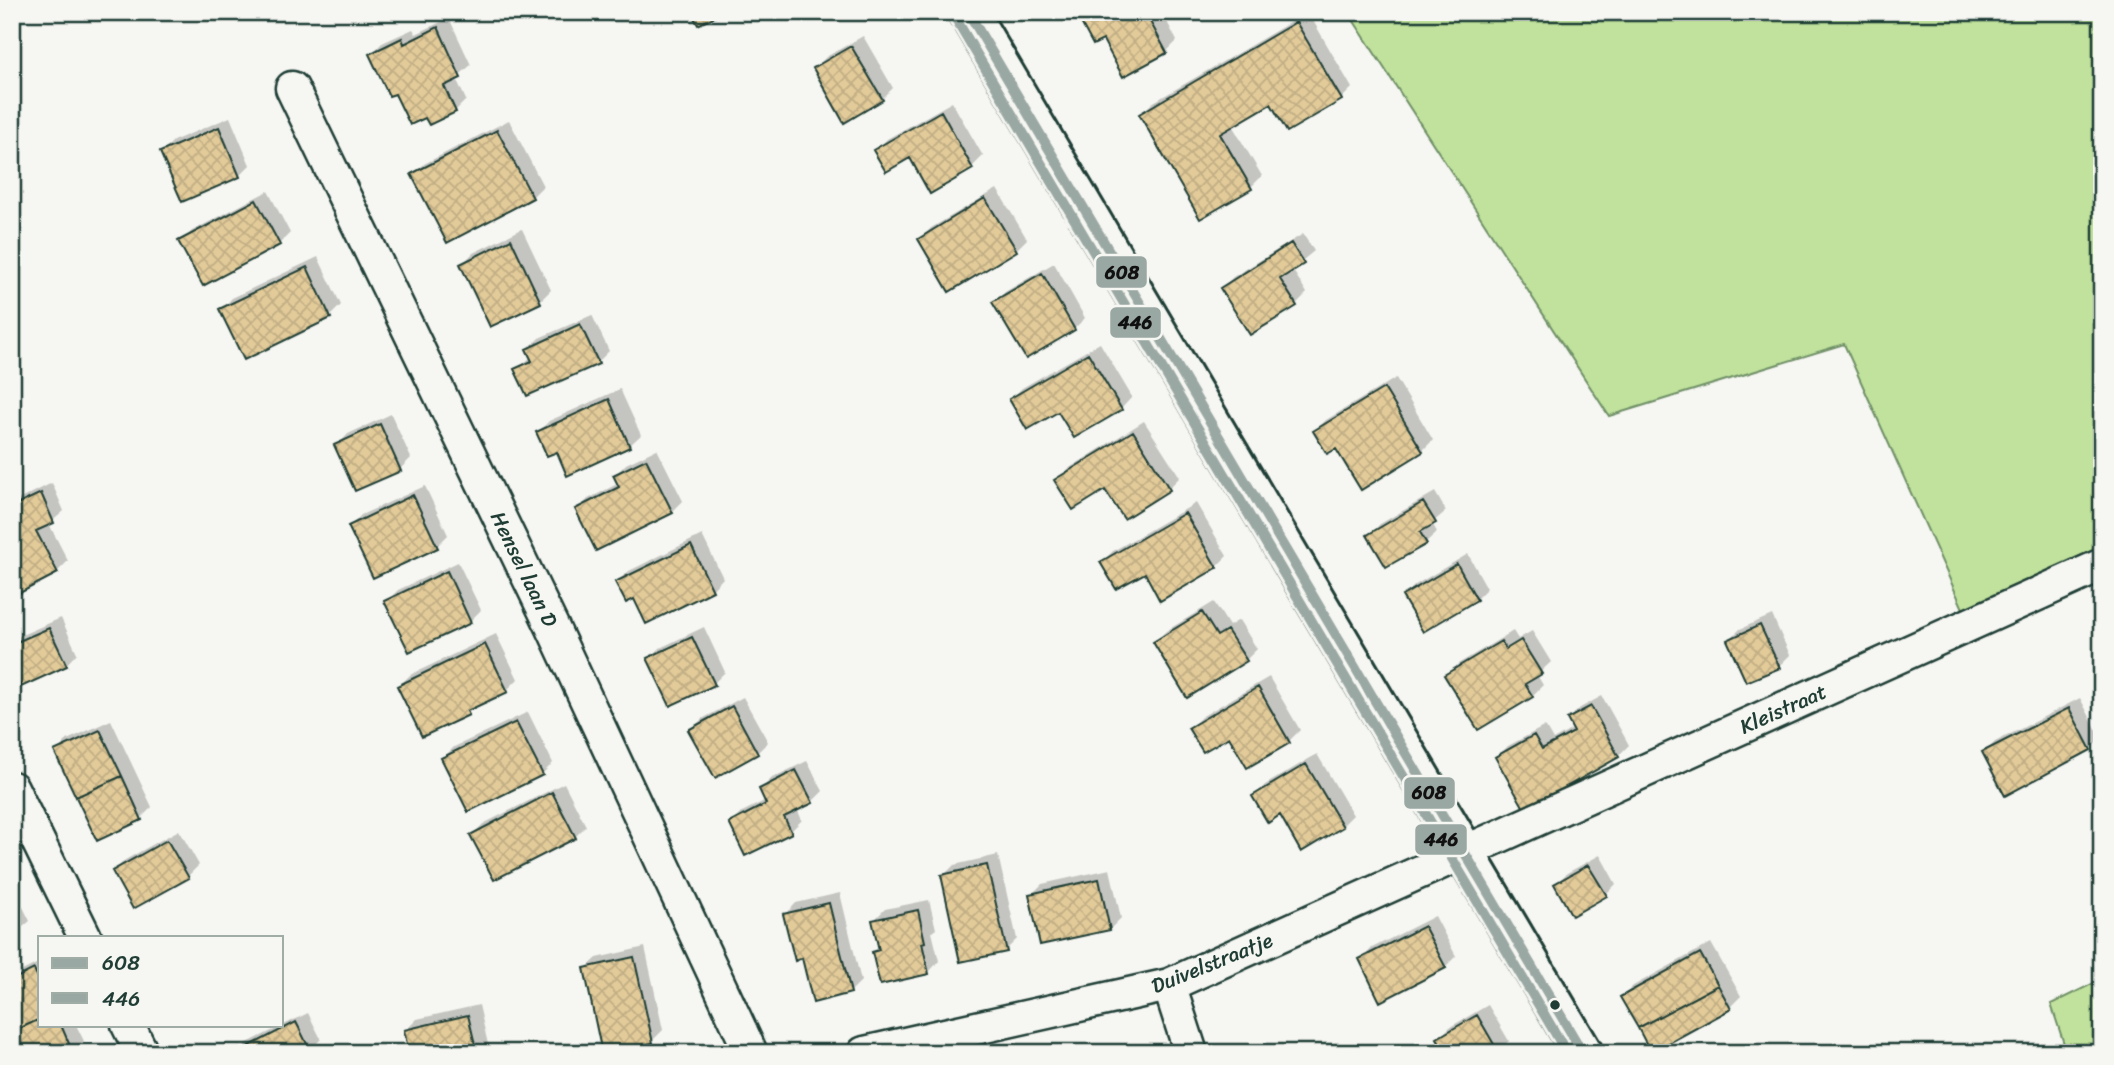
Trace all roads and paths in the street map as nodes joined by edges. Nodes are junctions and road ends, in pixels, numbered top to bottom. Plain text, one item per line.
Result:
1 (968, 12) edge
2 (292, 88) dead end
3 (2102, 565) edge
4 (12, 788) edge
5 (1465, 853) junction
6 (85, 936) edge
7 (1169, 985) junction
8 (128, 1026) edge
9 (142, 1053) edge
10 (751, 1053) edge
11 (864, 1053) edge
12 (1191, 1053) edge
13 (1583, 1053) edge

1 - 5 main road
2 - 10 street, Hensel laan D
3 - 5 street, Kleistraat
4 - 6 street
5 - 7 street, Duivelstraatje
5 - 13 main road
7 - 11 street, Duivelstraatje
7 - 12 street
8 - 9 street

